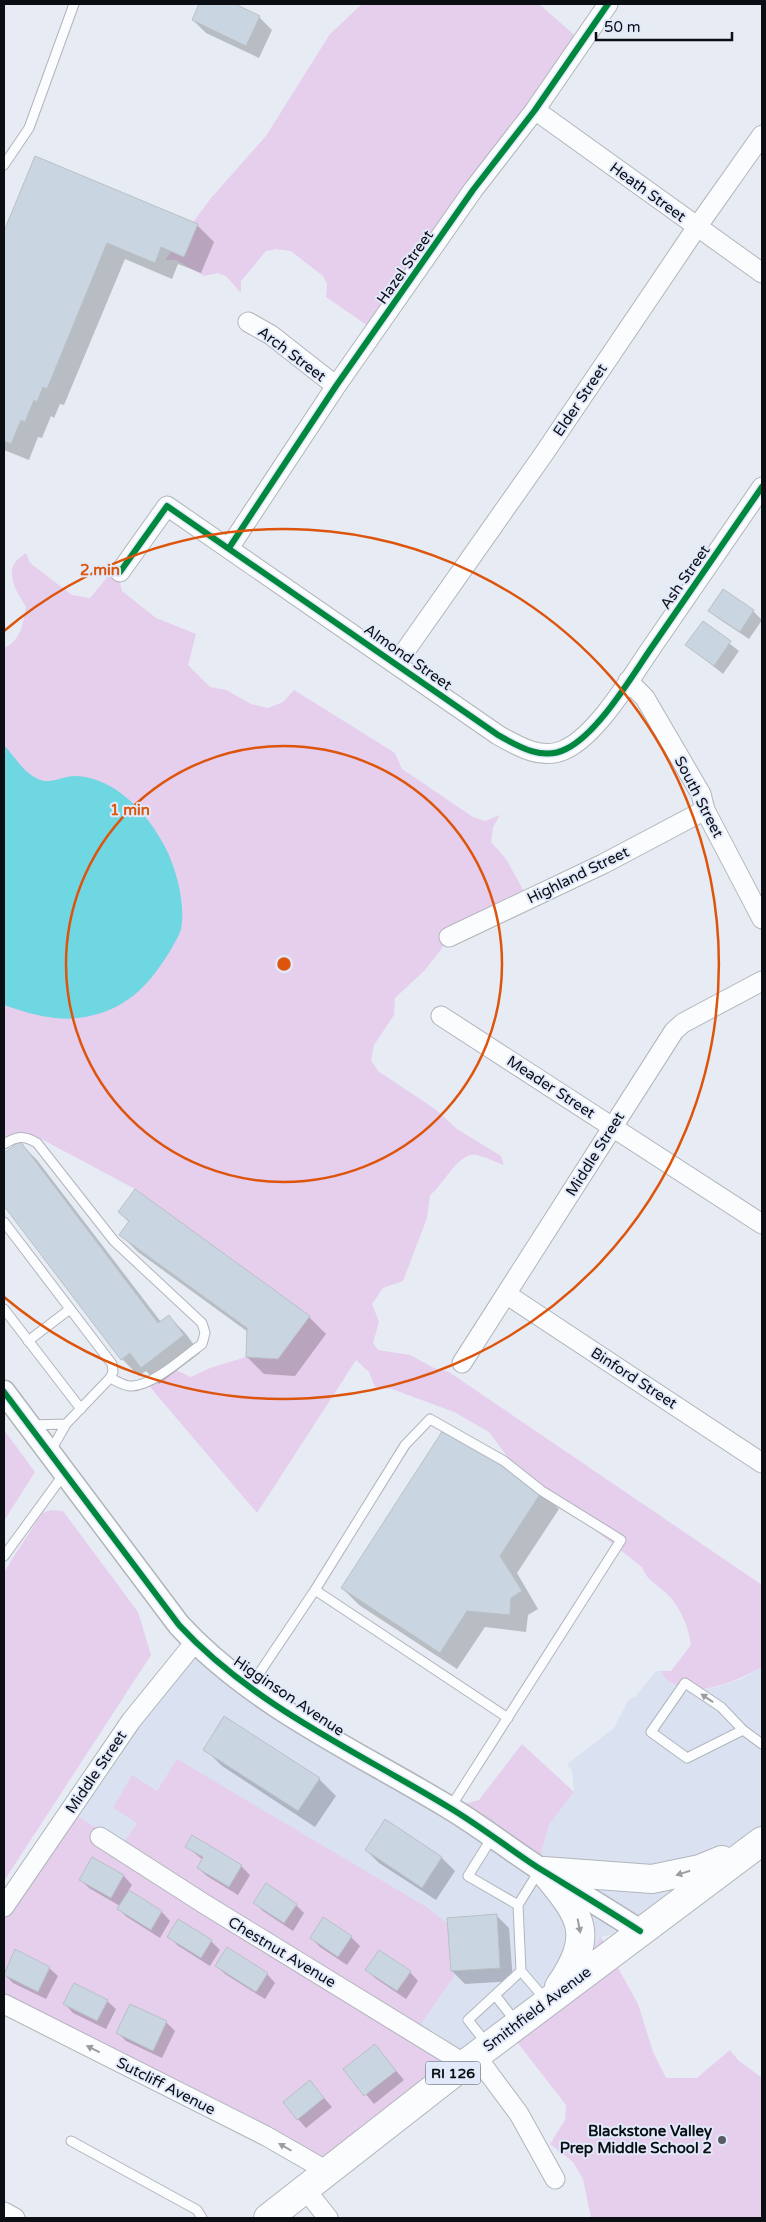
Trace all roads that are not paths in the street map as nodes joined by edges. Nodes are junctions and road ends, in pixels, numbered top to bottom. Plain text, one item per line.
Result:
1 (74, 4) edge
2 (608, 4) edge
3 (535, 110) junction
4 (762, 135) edge
5 (4, 165) edge
6 (697, 227) junction
7 (762, 273) edge
8 (248, 322) dead end
9 (336, 386) junction
10 (762, 487) edge
11 (229, 548) junction
12 (120, 572) dead end
13 (396, 664) junction
14 (628, 680) junction
15 (705, 810) junction
16 (762, 919) edge
17 (449, 937) dead end
18 (762, 981) edge
19 (441, 1016) dead end
20 (612, 1126) junction
21 (4, 1144) edge
22 (4, 1222) edge
23 (762, 1224) edge
24 (506, 1294) junction
25 (4, 1309) edge
26 (70, 1309) junction
27 (28, 1341) junction
28 (462, 1363) dead end
29 (110, 1378) junction
30 (4, 1392) edge
31 (81, 1410) junction
32 (66, 1424) junction
33 (29, 1425) junction
34 (50, 1453) junction
35 (762, 1463) edge
36 (65, 1472) junction
37 (4, 1556) edge
38 (315, 1590) junction
39 (195, 1642) junction
40 (250, 1687) junction
41 (508, 1718) junction
42 (743, 1730) junction
43 (762, 1744) edge
44 (450, 1808) junction
45 (493, 1836) junction
46 (100, 1837) dead end
47 (754, 1846) edge
48 (542, 1870) junction
49 (518, 1904) junction
50 (4, 1907) edge
51 (640, 1931) junction
52 (520, 1971) junction
53 (495, 1995) junction
54 (548, 2002) junction
55 (4, 2004) edge
56 (518, 2024) junction
57 (477, 2055) junction
58 (72, 2141) dead end
59 (327, 2171) junction
60 (555, 2179) dead end
61 (305, 2189) junction
62 (4, 2212) edge
63 (15, 2218) edge
64 (202, 2218) edge
65 (268, 2218) edge
66 (328, 2218) edge

1 - 5 lane
2 - 3 street, Hazel Street
3 - 6 street, Heath Street
3 - 9 street, Hazel Street
4 - 6 street, Elder Street
6 - 7 street, Heath Street
6 - 13 street, Elder Street
8 - 9 street, Arch Street
9 - 11 street, Hazel Street
10 - 14 street, Ash Street
11 - 12 street, Almond Street
11 - 13 street, Almond Street
13 - 14 street, Almond Street
14 - 15 street, South Street
15 - 16 street, South Street
15 - 17 street, Highland Street
18 - 20 street, Middle Street
19 - 20 street, Meader Street
20 - 23 street, Meader Street
20 - 24 street, Middle Street
21 - 29 lane
22 - 26 lane
24 - 28 street, Middle Street
24 - 35 street, Binford Street
25 - 27 lane
26 - 27 lane
26 - 29 lane
27 - 31 lane
29 - 31 lane
30 - 33 street, Higginson Avenue
31 - 32 lane
32 - 33 lane
32 - 34 lane
33 - 34 street, Higginson Avenue
34 - 36 street, Higginson Avenue
36 - 37 lane
36 - 39 street, Higginson Avenue
38 - 40 lane
38 - 41 lane
38 - 41 lane
39 - 40 street, Higginson Avenue
39 - 50 street, Middle Street
40 - 44 street, Higginson Avenue
41 - 44 lane
42 -> 42 lane
42 - 43 lane
44 - 45 street, Higginson Avenue
45 - 48 street, Higginson Avenue
45 - 49 lane
46 - 57 street, Chestnut Avenue
47 -> 48 main road
47 - 51 main road, Smithfield Avenue / RI 126
48 - 49 lane
48 - 51 street, Higginson Avenue
48 -> 54 main road
49 - 52 lane
51 - 54 main road, Smithfield Avenue / RI 126
52 - 53 lane
52 - 54 lane
53 - 56 lane
53 - 57 lane
54 - 56 main road, Smithfield Avenue / RI 126
59 -> 55 street, Sutcliff Avenue
56 - 57 main road, Smithfield Avenue / RI 126
57 - 59 main road, Smithfield Avenue / RI 126
57 - 60 street
58 - 64 lane
59 - 61 main road, Smithfield Avenue / RI 126
61 - 65 main road, Smithfield Avenue / RI 126
61 - 66 street
62 - 63 street

